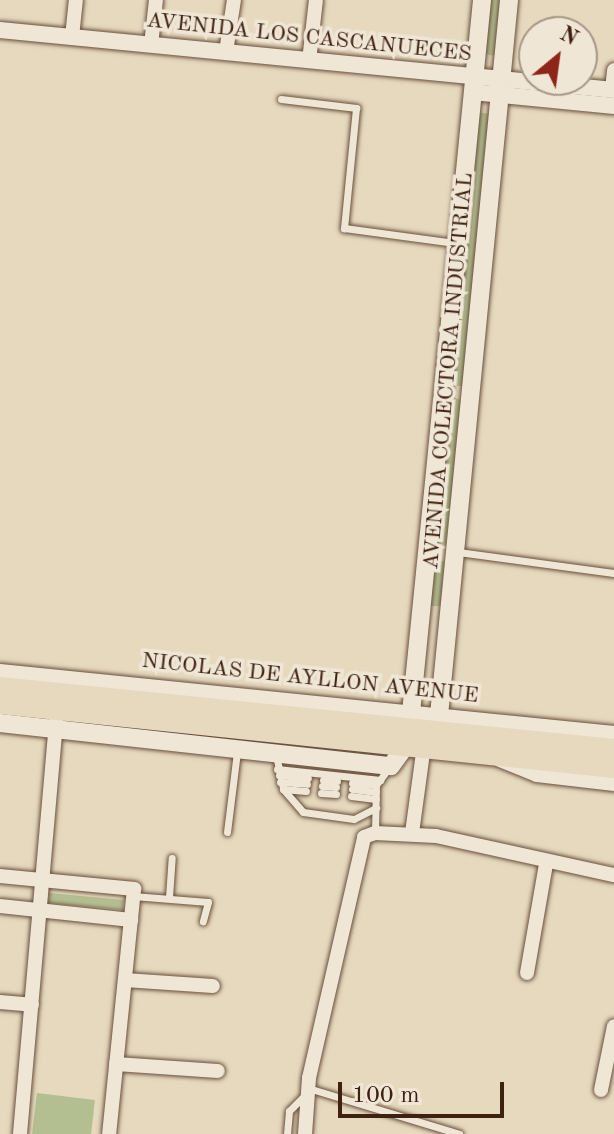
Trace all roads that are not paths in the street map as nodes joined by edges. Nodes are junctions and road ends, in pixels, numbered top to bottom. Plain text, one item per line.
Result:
1 (76, 0) edge
2 (156, 0) edge
3 (234, 0) edge
4 (316, 0) edge
5 (482, 0) edge
6 (509, 0) edge
7 (0, 30) edge
8 (72, 37) junction
9 (151, 45) junction
10 (226, 52) junction
11 (309, 61) junction
12 (614, 70) edge
13 (473, 85) junction
14 (500, 87) junction
15 (613, 95) edge
16 (281, 99) dead end
17 (457, 244) junction
18 (442, 386) junction
19 (472, 390) junction
20 (426, 545) junction
21 (456, 550) junction
22 (614, 573) edge
23 (0, 673) edge
24 (0, 687) edge
25 (0, 704) edge
26 (56, 719) junction
27 (279, 722) junction
28 (0, 723) edge
29 (424, 731) junction
30 (614, 735) edge
31 (237, 749) junction
32 (614, 749) edge
33 (490, 753) junction
34 (614, 768) edge
35 (279, 773) junction
36 (614, 782) edge
37 (307, 785) dead end
38 (336, 788) joint
39 (379, 788) junction
40 (227, 832) dead end
41 (375, 833) junction
42 (412, 833) junction
43 (172, 858) dead end
44 (546, 864) junction
45 (614, 875) edge
46 (0, 876) edge
47 (44, 879) junction
48 (134, 892) junction
49 (169, 897) junction
50 (0, 906) edge
51 (41, 910) junction
52 (131, 920) junction
53 (203, 921) dead end
54 (527, 973) dead end
55 (125, 980) junction
56 (213, 986) dead end
57 (0, 1002) edge
58 (32, 1005) junction
59 (614, 1026) edge
60 (116, 1064) junction
61 (218, 1071) dead end
62 (308, 1090) junction
63 (601, 1090) dead end
64 (20, 1134) edge
65 (109, 1134) edge
66 (287, 1134) edge
67 (305, 1134) edge
68 (459, 1134) edge

1 - 8 street
2 - 9 street
3 - 10 street
4 - 11 street
5 - 13 main road, AVENIDA COLECTORA INDUSTRIAL
6 - 14 main road, AVENIDA COLECTORA INDUSTRIAL
7 - 8 street, AVENIDA LOS CASCANUECES
8 - 9 street, AVENIDA LOS CASCANUECES
9 - 10 street, AVENIDA LOS CASCANUECES
10 - 11 street, AVENIDA LOS CASCANUECES
11 - 13 street, AVENIDA LOS CASCANUECES
12 - 15 street
13 - 14 street, AVENIDA LOS CASCANUECES
13 - 17 main road, AVENIDA COLECTORA INDUSTRIAL
14 - 15 street, AVENIDA LOS CASCANUECES
14 - 19 main road, AVENIDA COLECTORA INDUSTRIAL
16 - 17 lane
17 - 18 main road, AVENIDA COLECTORA INDUSTRIAL
18 - 19 main road
18 - 20 main road, AVENIDA COLECTORA INDUSTRIAL
19 - 21 main road, AVENIDA COLECTORA INDUSTRIAL
20 - 21 main road
20 - 29 main road, AVENIDA COLECTORA INDUSTRIAL
21 - 22 lane
21 - 29 main road, AVENIDA COLECTORA INDUSTRIAL
23 - 29 main road, NICOLAS DE AYLLON AVENUE
24 - 27 main road, NICOLAS DE AYLLON AVENUE
25 - 26 main road, NICOLAS DE AYLLON AVENUE
26 - 27 main road, NICOLAS DE AYLLON AVENUE
26 - 28 main road, NICOLAS DE AYLLON AVENUE
26 - 31 main road, NICOLAS DE AYLLON AVENUE
26 - 47 street
27 - 29 main road, NICOLAS DE AYLLON AVENUE
27 - 35 lane
29 - 30 main road, NICOLAS DE AYLLON AVENUE
29 - 32 main road, NICOLAS DE AYLLON AVENUE
29 - 33 main road, NICOLAS DE AYLLON AVENUE
29 - 39 main road
29 - 42 street
31 - 35 main road, NICOLAS DE AYLLON AVENUE
31 - 40 lane
33 - 34 main road, NICOLAS DE AYLLON AVENUE
33 - 36 main road
35 - 37 lane
35 - 39 main road, NICOLAS DE AYLLON AVENUE
35 - 39 lane
38 - 38 lane
39 - 39 lane
39 - 41 lane
41 - 42 street
41 - 62 street
42 - 44 street
43 - 49 lane
44 - 45 street
44 - 54 street
46 - 47 street
47 - 48 street
47 - 51 street
48 - 49 lane
48 - 52 street
49 - 53 lane
50 - 51 street
51 - 52 street
51 - 58 street
52 - 55 street
55 - 56 street
55 - 60 street
57 - 58 street
58 - 64 street
59 - 63 street
60 - 61 street
60 - 65 street
62 - 66 lane
62 - 67 street
62 - 68 lane

